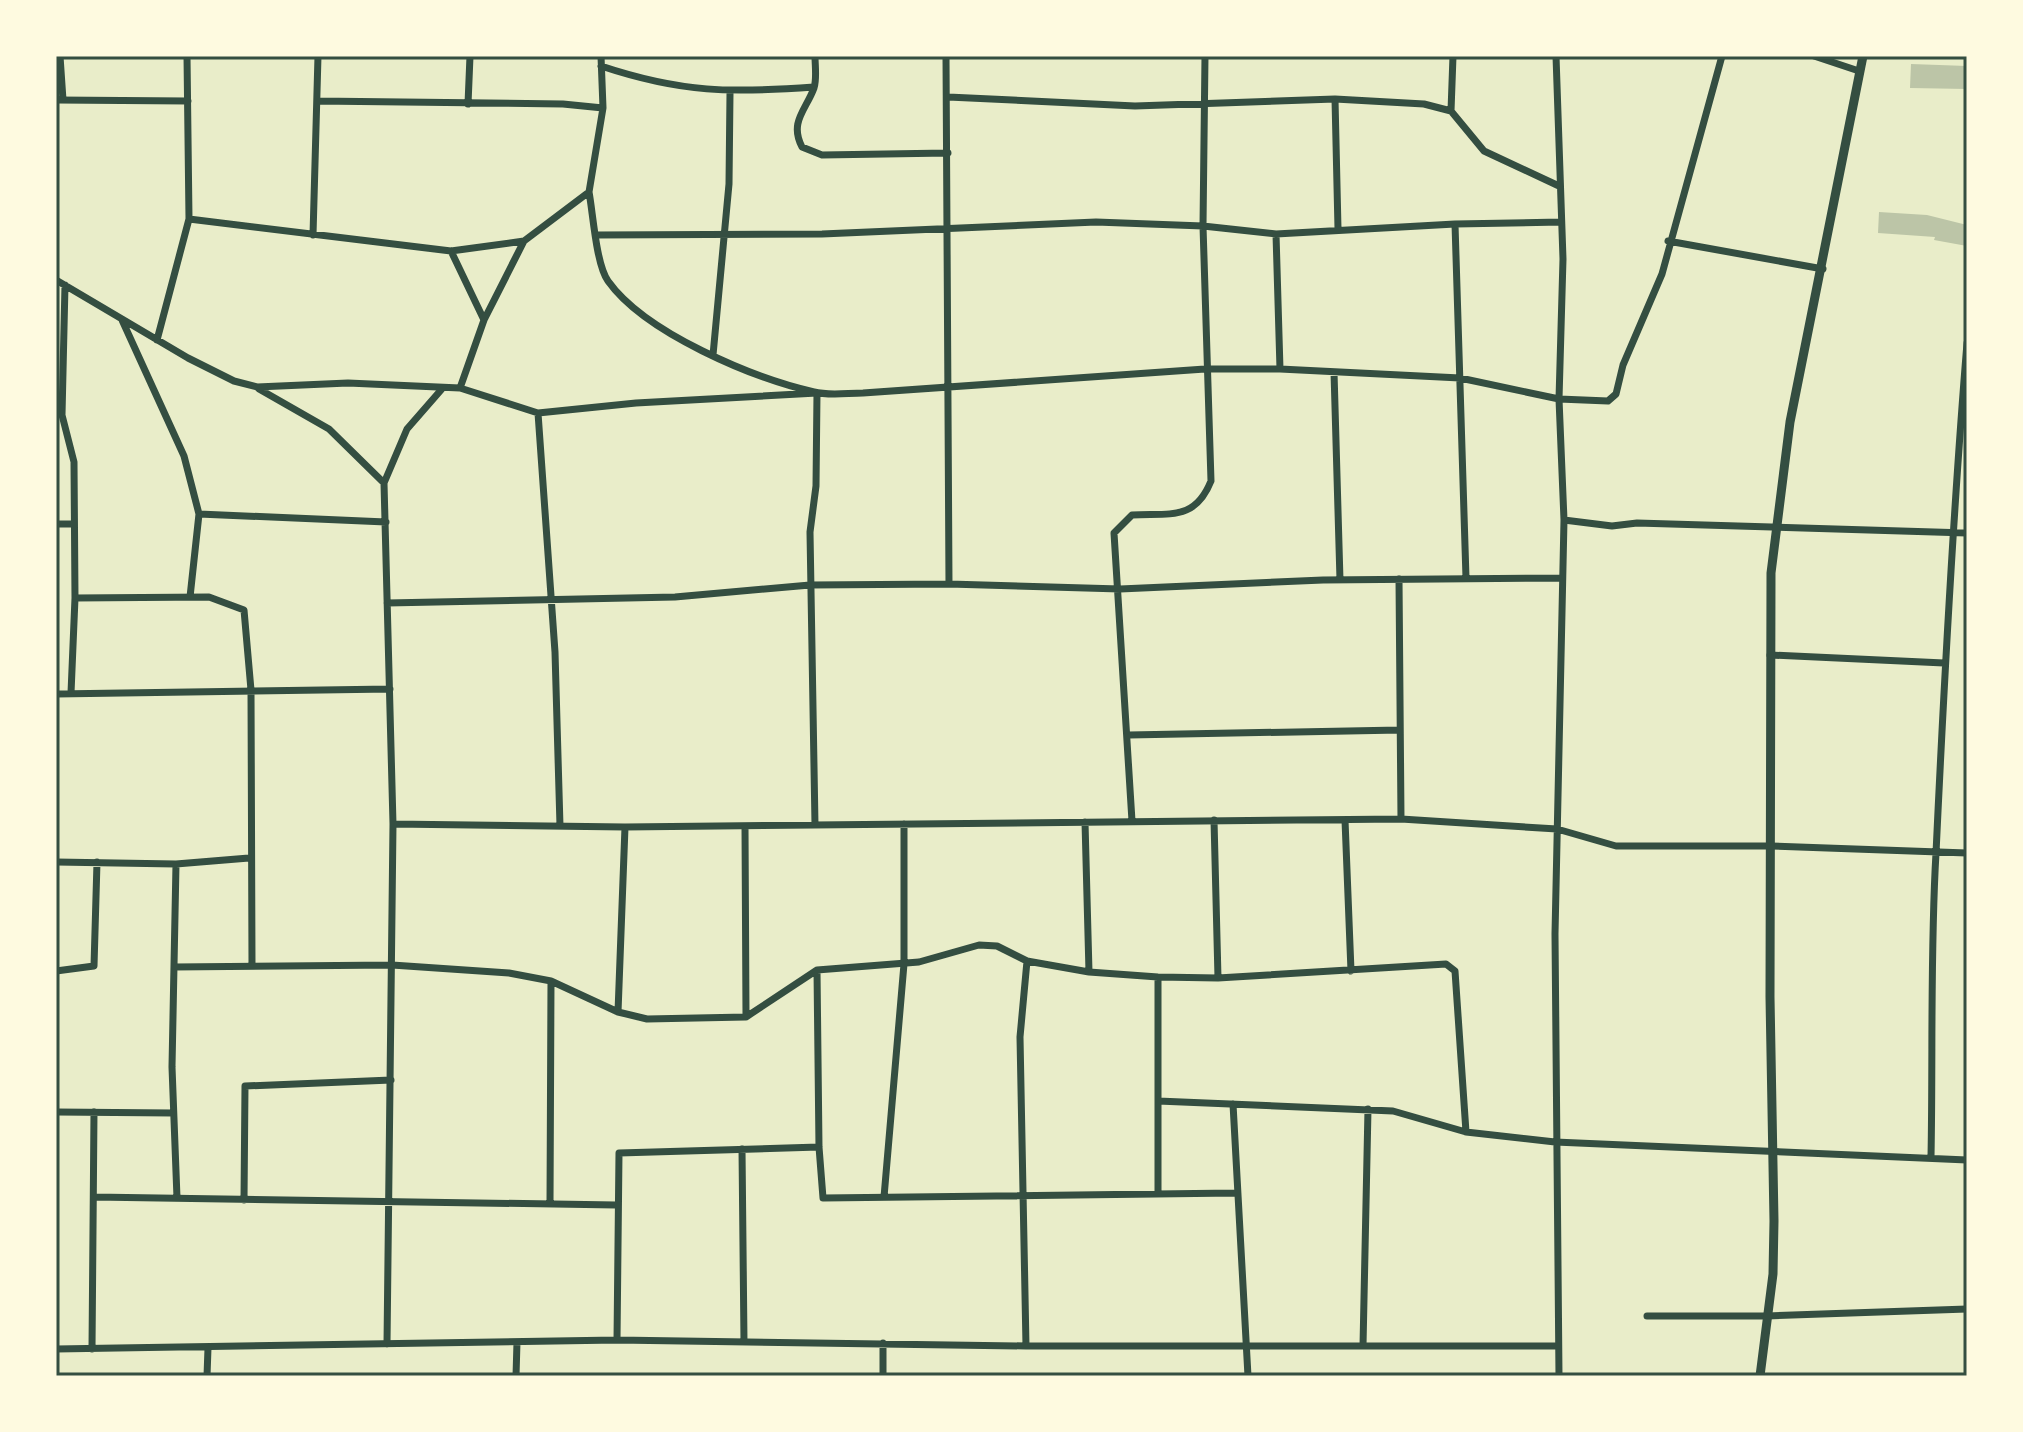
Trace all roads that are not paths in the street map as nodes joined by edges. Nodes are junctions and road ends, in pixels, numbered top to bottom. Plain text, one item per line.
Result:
1 (60, 56) edge
2 (187, 56) edge
3 (318, 56) edge
4 (470, 56) edge
5 (601, 56) edge
6 (815, 56) edge
7 (946, 56) edge
8 (1205, 56) edge
9 (1453, 56) edge
10 (1556, 56) edge
11 (1722, 56) edge
12 (1814, 56) edge
13 (1863, 56) edge
14 (601, 66) junction
15 (1859, 71) junction
16 (814, 87) junction
17 (730, 93) junction
18 (948, 97) junction
19 (1335, 99) junction
20 (60, 100) edge
21 (188, 101) junction
22 (317, 101) junction
23 (468, 104) junction
24 (1203, 105) junction
25 (603, 108) junction
26 (1451, 111) junction
27 (948, 153) junction
28 (1559, 186) junction
29 (589, 192) junction
30 (189, 219) junction
31 (1561, 222) junction
32 (1455, 224) junction
33 (1203, 226) junction
34 (950, 228) junction
35 (1338, 229) junction
36 (1276, 234) junction
37 (313, 235) junction
38 (596, 235) junction
39 (723, 237) junction
40 (524, 241) junction
41 (1668, 241) junction
42 (451, 251) junction
43 (1823, 269) junction
44 (56, 280) edge
45 (65, 285) junction
46 (121, 318) junction
47 (484, 320) junction
48 (157, 340) junction
49 (1967, 343) edge
50 (713, 355) junction
51 (1205, 369) junction
52 (1280, 369) junction
53 (1334, 372) junction
54 (1460, 378) junction
55 (947, 385) junction
56 (257, 387) junction
57 (460, 388) junction
58 (441, 390) junction
59 (817, 393) junction
60 (1559, 399) junction
61 (538, 413) junction
62 (59, 415) edge
63 (384, 483) junction
64 (199, 514) junction
65 (1564, 520) junction
66 (386, 522) junction
67 (56, 524) edge
68 (74, 524) junction
69 (1776, 529) junction
70 (1951, 533) junction
71 (1967, 533) edge
72 (1466, 578) junction
73 (1561, 578) junction
74 (1399, 579) junction
75 (1340, 580) junction
76 (949, 584) junction
77 (810, 585) junction
78 (1120, 589) junction
79 (190, 597) junction
80 (75, 598) junction
81 (552, 599) junction
82 (387, 603) junction
83 (1770, 655) junction
84 (1944, 663) junction
85 (390, 689) junction
86 (251, 690) junction
87 (71, 693) junction
88 (56, 694) edge
89 (1400, 730) junction
90 (1129, 735) junction
91 (1401, 819) junction
92 (1214, 820) junction
93 (1345, 820) junction
94 (1132, 821) junction
95 (1085, 822) junction
96 (393, 824) junction
97 (904, 824) junction
98 (815, 825) junction
99 (560, 826) junction
100 (745, 826) junction
101 (625, 827) junction
102 (1557, 829) junction
103 (1771, 846) junction
104 (1936, 852) junction
105 (1967, 853) edge
106 (249, 858) junction
107 (56, 862) edge
108 (97, 862) junction
109 (176, 864) junction
110 (1027, 961) junction
111 (904, 964) junction
112 (252, 965) junction
113 (392, 965) junction
114 (174, 967) junction
115 (817, 970) junction
116 (56, 971) edge
117 (1351, 971) junction
118 (1089, 972) junction
119 (1158, 977) junction
120 (1218, 978) junction
121 (551, 981) junction
122 (618, 1012) junction
123 (746, 1017) junction
124 (391, 1080) junction
125 (1158, 1101) junction
126 (1233, 1104) junction
127 (1368, 1109) junction
128 (56, 1112) edge
129 (94, 1112) junction
130 (173, 1113) junction
131 (1466, 1132) junction
132 (1555, 1142) junction
133 (819, 1147) junction
134 (742, 1149) junction
135 (1771, 1150) junction
136 (1931, 1157) junction
137 (1967, 1160) edge
138 (1235, 1193) junction
139 (1158, 1194) junction
140 (1025, 1196) junction
141 (94, 1197) junction
142 (884, 1197) junction
143 (177, 1198) junction
144 (244, 1200) junction
145 (390, 1204) junction
146 (550, 1204) junction
147 (616, 1205) junction
148 (1967, 1309) edge
149 (1647, 1316) dead end
150 (1767, 1316) junction
151 (617, 1340) junction
152 (517, 1342) junction
153 (744, 1342) junction
154 (883, 1343) junction
155 (387, 1344) junction
156 (1026, 1346) junction
157 (1246, 1346) junction
158 (1363, 1346) junction
159 (1557, 1346) junction
160 (208, 1348) junction
161 (56, 1349) edge
162 (92, 1349) junction
163 (207, 1376) edge
164 (516, 1376) edge
165 (883, 1376) edge
166 (1248, 1376) edge
167 (1559, 1376) edge
168 (1760, 1376) edge

1 - 20 street
2 - 21 street
3 - 22 street
4 - 23 street
5 - 14 street
6 - 16 street
7 - 18 street
8 - 24 street
9 - 26 street
10 - 28 street
11 - 41 street
12 - 15 street
13 - 15 street
14 - 17 street
14 - 25 street
15 - 43 street
16 - 17 street
16 - 27 street
17 - 39 street
18 - 24 street
18 - 27 street
19 - 24 street
19 - 26 street
19 - 35 street
20 - 21 street
21 - 30 street
22 - 23 street
22 - 37 street
23 - 25 street
24 - 33 street
25 - 29 street
26 - 28 street
27 - 34 street
28 - 31 street
29 - 38 street
29 - 40 street
30 - 37 street
30 - 48 street
31 - 32 street
31 - 60 street
32 - 35 street
32 - 54 street
33 - 34 street
33 - 36 street
33 - 51 street
34 - 39 street
34 - 55 street
35 - 36 street
36 - 52 street
37 - 42 street
38 - 39 street
38 - 50 street
39 - 50 street
40 - 42 street
40 - 47 street
41 - 43 street
41 - 60 street
42 - 47 street
43 - 69 street
44 - 45 street
45 - 46 street
45 - 62 street
46 - 48 street
46 - 64 street
47 - 57 street
48 - 56 street
49 - 70 street
50 - 59 street
51 - 52 street
51 - 55 street
51 - 78 street
52 - 53 street
53 - 54 street
53 - 75 street
54 - 60 street
54 - 72 street
55 - 59 street
55 - 76 street
56 - 58 street
56 - 63 street
57 - 58 street
57 - 61 street
58 - 63 street
59 - 61 street
59 - 77 street
60 - 65 street
61 - 81 street
62 - 68 street
63 - 66 street
64 - 66 street
64 - 79 street
65 - 69 street
65 - 73 street
66 - 82 street
67 - 68 street
68 - 80 street
69 - 70 street
69 - 83 street
70 - 71 street
70 - 84 street
72 - 73 street
72 - 74 street
73 - 102 street
74 - 75 street
74 - 89 street
75 - 78 street
76 - 77 street
76 - 78 street
77 - 81 street
77 - 98 street
78 - 90 street
79 - 80 street
79 - 86 street
80 - 87 street
81 - 82 street
81 - 99 street
82 - 85 street
83 - 84 street
83 - 103 street
84 - 104 street
85 - 86 street
85 - 96 street
86 - 87 street
86 - 106 street
87 - 88 street
89 - 90 street
89 - 91 street
90 - 94 street
91 - 93 street
91 - 102 street
92 - 93 street
92 - 94 street
92 - 120 street
93 - 117 street
94 - 95 street
95 - 97 street
95 - 118 street
96 - 99 street
96 - 113 street
97 - 98 street
97 - 111 street
98 - 100 street
99 - 101 street
100 - 101 street
100 - 123 street
101 - 122 street
102 - 103 street
102 - 132 street
103 - 104 street
103 - 135 street
104 - 105 street
104 - 136 street
106 - 109 street
106 - 112 street
107 - 108 street
108 - 109 street
108 - 116 street
109 - 114 street
110 - 111 street
110 - 118 street
110 - 140 street
111 - 115 street
111 - 142 street
112 - 113 street
112 - 114 street
113 - 121 street
113 - 124 street
114 - 130 street
115 - 123 street
115 - 133 street
117 - 120 street
117 - 131 street
118 - 119 street
119 - 120 street
119 - 125 street
121 - 122 street
121 - 146 street
122 - 123 street
124 - 144 street
124 - 145 street
125 - 126 street
125 - 139 street
126 - 127 street
126 - 138 street
127 - 131 street
127 - 158 street
128 - 129 street
129 - 130 street
129 - 141 street
130 - 143 street
131 - 132 street
132 - 135 street
132 - 159 street
133 - 134 street
133 - 142 street
134 - 147 street
134 - 153 street
135 - 136 street
135 - 150 street
136 - 137 street
138 - 139 street
138 - 157 street
139 - 140 street
140 - 142 street
140 - 156 street
141 - 143 street
141 - 162 street
143 - 144 street
144 - 145 street
145 - 146 street
145 - 155 street
146 - 147 street
147 - 151 street
148 - 150 street
149 - 150 street
150 - 168 street
151 - 152 street
151 - 153 street
152 - 155 street
152 - 164 street
153 - 154 street
154 - 156 street
154 - 165 street
155 - 160 street
156 - 157 street
157 - 158 street
157 - 166 street
158 - 159 street
159 - 167 street
160 - 162 street
160 - 163 street
161 - 162 street

